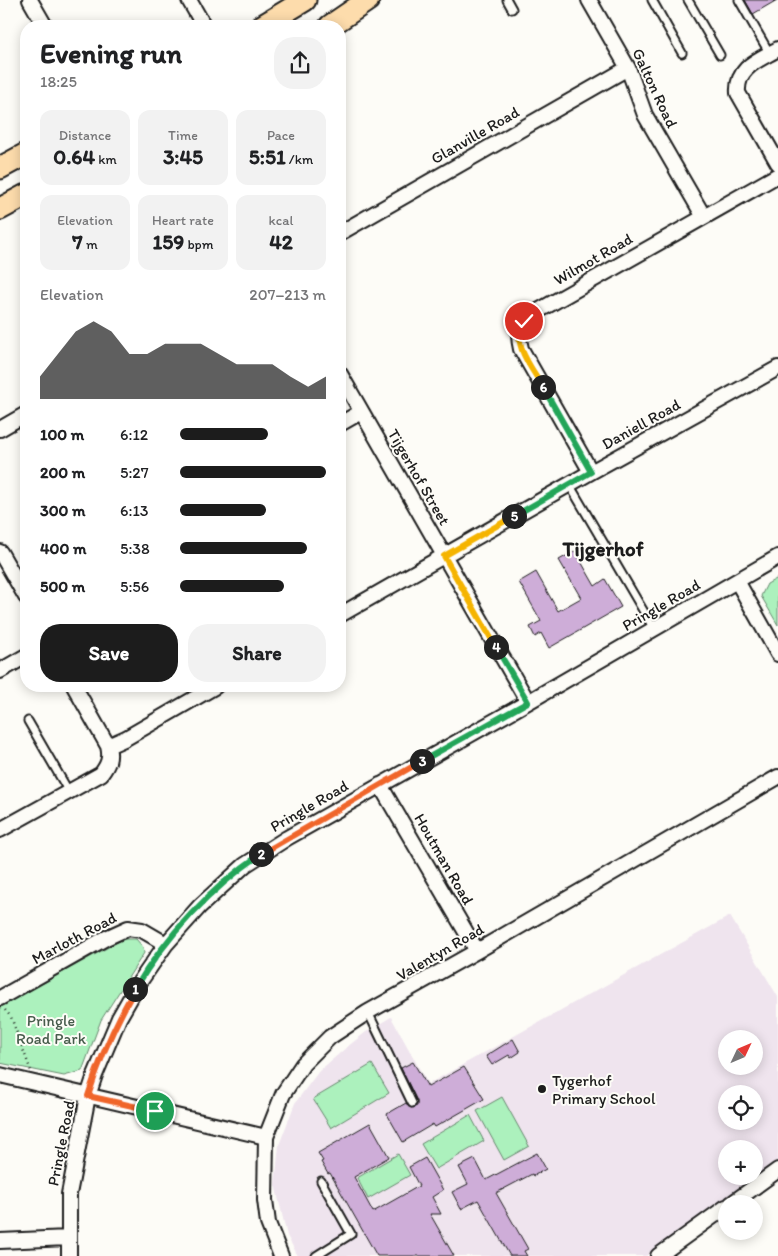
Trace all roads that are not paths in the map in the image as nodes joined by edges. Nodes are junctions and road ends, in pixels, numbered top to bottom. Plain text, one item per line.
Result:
1 (30, 0) edge
2 (189, 0) edge
3 (305, 0) edge
4 (368, 0) edge
5 (507, 0) edge
6 (589, 0) edge
7 (652, 0) edge
8 (688, 0) edge
9 (739, 0) edge
10 (512, 9) dead end
11 (42, 20) edge
12 (201, 20) edge
13 (272, 20) edge
14 (339, 20) edge
15 (774, 51) edge
16 (682, 53) dead end
17 (720, 55) dead end
18 (628, 68) junction
19 (20, 157) edge
20 (778, 163) edge
21 (0, 168) edge
22 (778, 175) edge
23 (20, 198) edge
24 (0, 209) edge
25 (704, 217) junction
26 (346, 230) edge
27 (778, 368) edge
28 (346, 385) edge
29 (361, 412) junction
30 (20, 417) edge
31 (346, 421) edge
32 (0, 429) edge
33 (591, 472) junction
34 (569, 484) junction
35 (0, 552) edge
36 (444, 556) junction
37 (778, 557) edge
38 (737, 581) junction
39 (20, 587) edge
40 (346, 613) edge
41 (654, 629) junction
42 (778, 654) edge
43 (20, 659) edge
44 (0, 671) edge
45 (77, 692) edge
46 (206, 692) edge
47 (528, 702) junction
48 (28, 721) dead end
49 (108, 746) junction
50 (778, 777) edge
51 (380, 785) junction
52 (69, 793) junction
53 (0, 830) edge
54 (166, 944) junction
55 (477, 951) junction
56 (0, 998) edge
57 (368, 1012) junction
58 (0, 1075) edge
59 (88, 1096) junction
60 (412, 1103) dead end
61 (266, 1137) junction
62 (778, 1170) edge
63 (321, 1181) dead end
64 (743, 1195) edge
65 (718, 1213) edge
66 (68, 1238) junction
67 (0, 1241) edge
68 (70, 1256) edge
69 (281, 1256) edge
70 (316, 1256) edge
71 (658, 1256) edge

1 - 11 street
2 - 12 street
3 - 13 main road
4 - 14 main road
5 - 10 lane
6 - 18 street, Galton Road
7 - 16 lane
8 - 17 lane
9 - 15 lane
15 - 20 street
18 - 25 street, Galton Road
18 - 26 street, Glanville Road
19 - 21 main road
22 - 25 street, Wilmot Road
23 - 24 main road
25 - 33 street, Wilmot Road
27 - 33 street, Daniell Road
28 - 29 street, Tijgerhof Street
29 - 31 street
29 - 36 street, Tijgerhof Street
30 - 32 street
33 - 34 street, Daniell Road
34 - 36 street, Daniell Road
34 - 41 lane
35 - 39 street
36 - 40 street, Daniell Road
36 - 47 street, Tijgerhof Street
37 - 38 street, Pringle Road
38 - 41 street, Pringle Road
38 - 42 street
41 - 47 street, Pringle Road
43 - 44 street
45 - 49 street
46 - 49 street
47 - 51 street, Pringle Road
48 - 52 lane
49 - 52 street
50 - 55 street, Valentyn Road
51 - 54 street, Pringle Road
51 - 55 street, Houtman Road
52 - 53 street
54 - 56 street, Marloth Road
54 - 59 street, Pringle Road
55 - 57 street, Valentyn Road
57 - 60 lane
57 - 61 street, Valentyn Road
58 - 59 street
59 - 61 street
59 - 66 street, Pringle Road
61 - 69 street, Valentyn Road
62 - 64 street
63 - 70 lane
65 - 71 street
66 - 67 street
66 - 68 street, Pringle Road

